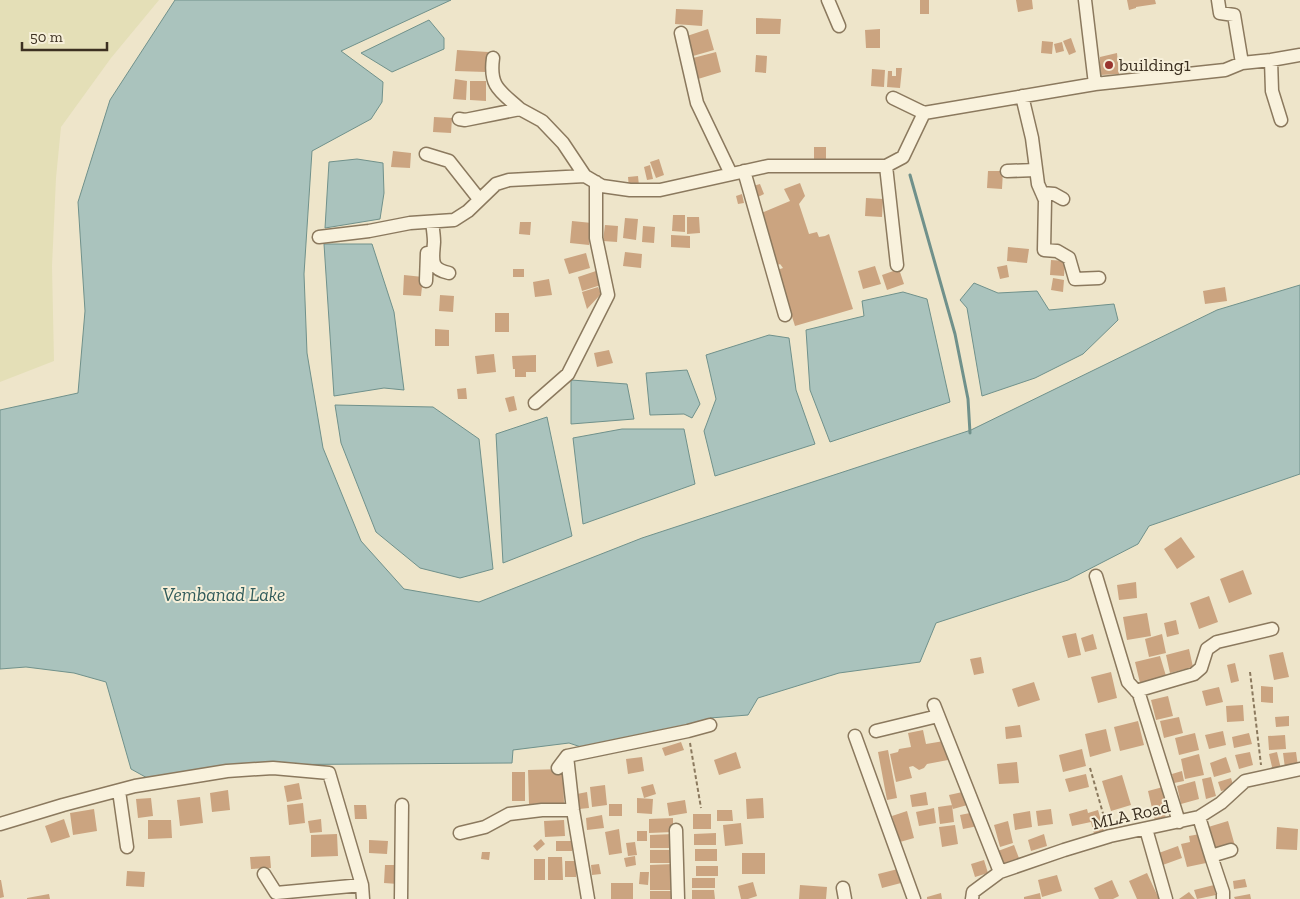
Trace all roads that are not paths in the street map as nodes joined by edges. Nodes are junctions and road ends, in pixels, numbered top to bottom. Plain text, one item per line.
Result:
1 (828, 0) edge
2 (1085, 0) edge
3 (1218, 0) edge
4 (839, 26) dead end
5 (681, 32) dead end
6 (1300, 54) edge
7 (493, 58) dead end
8 (1272, 60) junction
9 (1242, 62) junction
10 (1095, 84) junction
11 (1022, 96) junction
12 (893, 98) dead end
13 (520, 109) junction
14 (924, 113) junction
15 (459, 119) dead end
16 (1281, 120) dead end
17 (426, 154) dead end
18 (886, 166) junction
19 (1036, 170) junction
20 (744, 171) junction
21 (1007, 171) dead end
22 (731, 174) junction
23 (591, 179) junction
24 (1042, 193) junction
25 (1063, 199) dead end
26 (479, 200) junction
27 (430, 222) junction
28 (319, 237) dead end
29 (897, 265) dead end
30 (449, 273) dead end
31 (1099, 278) dead end
32 (426, 280) dead end
33 (785, 315) dead end
34 (535, 403) dead end
35 (1096, 576) dead end
36 (1272, 629) dead end
37 (1136, 691) junction
38 (710, 725) dead end
39 (876, 731) dead end
40 (855, 736) dead end
41 (567, 756) junction
42 (558, 768) dead end
43 (1300, 769) edge
44 (119, 791) junction
45 (402, 805) dead end
46 (573, 810) junction
47 (1200, 817) junction
48 (1179, 822) junction
49 (0, 824) edge
50 (1146, 829) junction
51 (676, 830) dead end
52 (460, 833) dead end
53 (127, 847) dead end
54 (1231, 850) dead end
55 (1210, 856) junction
56 (1000, 872) junction
57 (264, 874) dead end
58 (362, 885) junction
59 (363, 899) edge
60 (401, 899) edge
61 (588, 899) edge
62 (678, 899) edge
63 (914, 899) edge
64 (972, 899) edge
65 (1166, 899) edge
66 (1223, 899) edge

1 - 4 street
2 - 10 street
3 - 9 street
5 - 22 street
6 - 8 street
7 - 13 street
8 - 9 street
8 - 16 street
9 - 10 street
10 - 11 street
11 - 14 street
11 - 19 street
12 - 14 street
13 - 15 street
13 - 23 street
14 - 18 street
17 - 26 street
18 - 20 street
18 - 29 street
19 - 21 street
19 - 24 street
20 - 22 street
20 - 33 street
22 - 23 street
23 - 26 street
23 - 34 street
24 - 25 street
24 - 31 street
26 - 27 street
27 - 28 street
27 - 30 street
27 - 32 street
35 - 37 street
36 - 37 street
37 - 48 street
38 - 41 street
39 - 56 street
40 - 63 street
41 - 42 street
41 - 46 street
43 - 47 street, MLA Road
44 - 49 street
44 - 53 street
44 - 58 street
45 - 60 street
46 - 52 street
46 - 61 street
47 - 48 street, MLA Road
47 - 55 street
48 - 50 street, MLA Road
50 - 56 street, MLA Road
50 - 65 street
51 - 62 street
54 - 55 street
55 - 66 street
56 - 64 street, MLA Road
57 - 58 street
58 - 59 street

